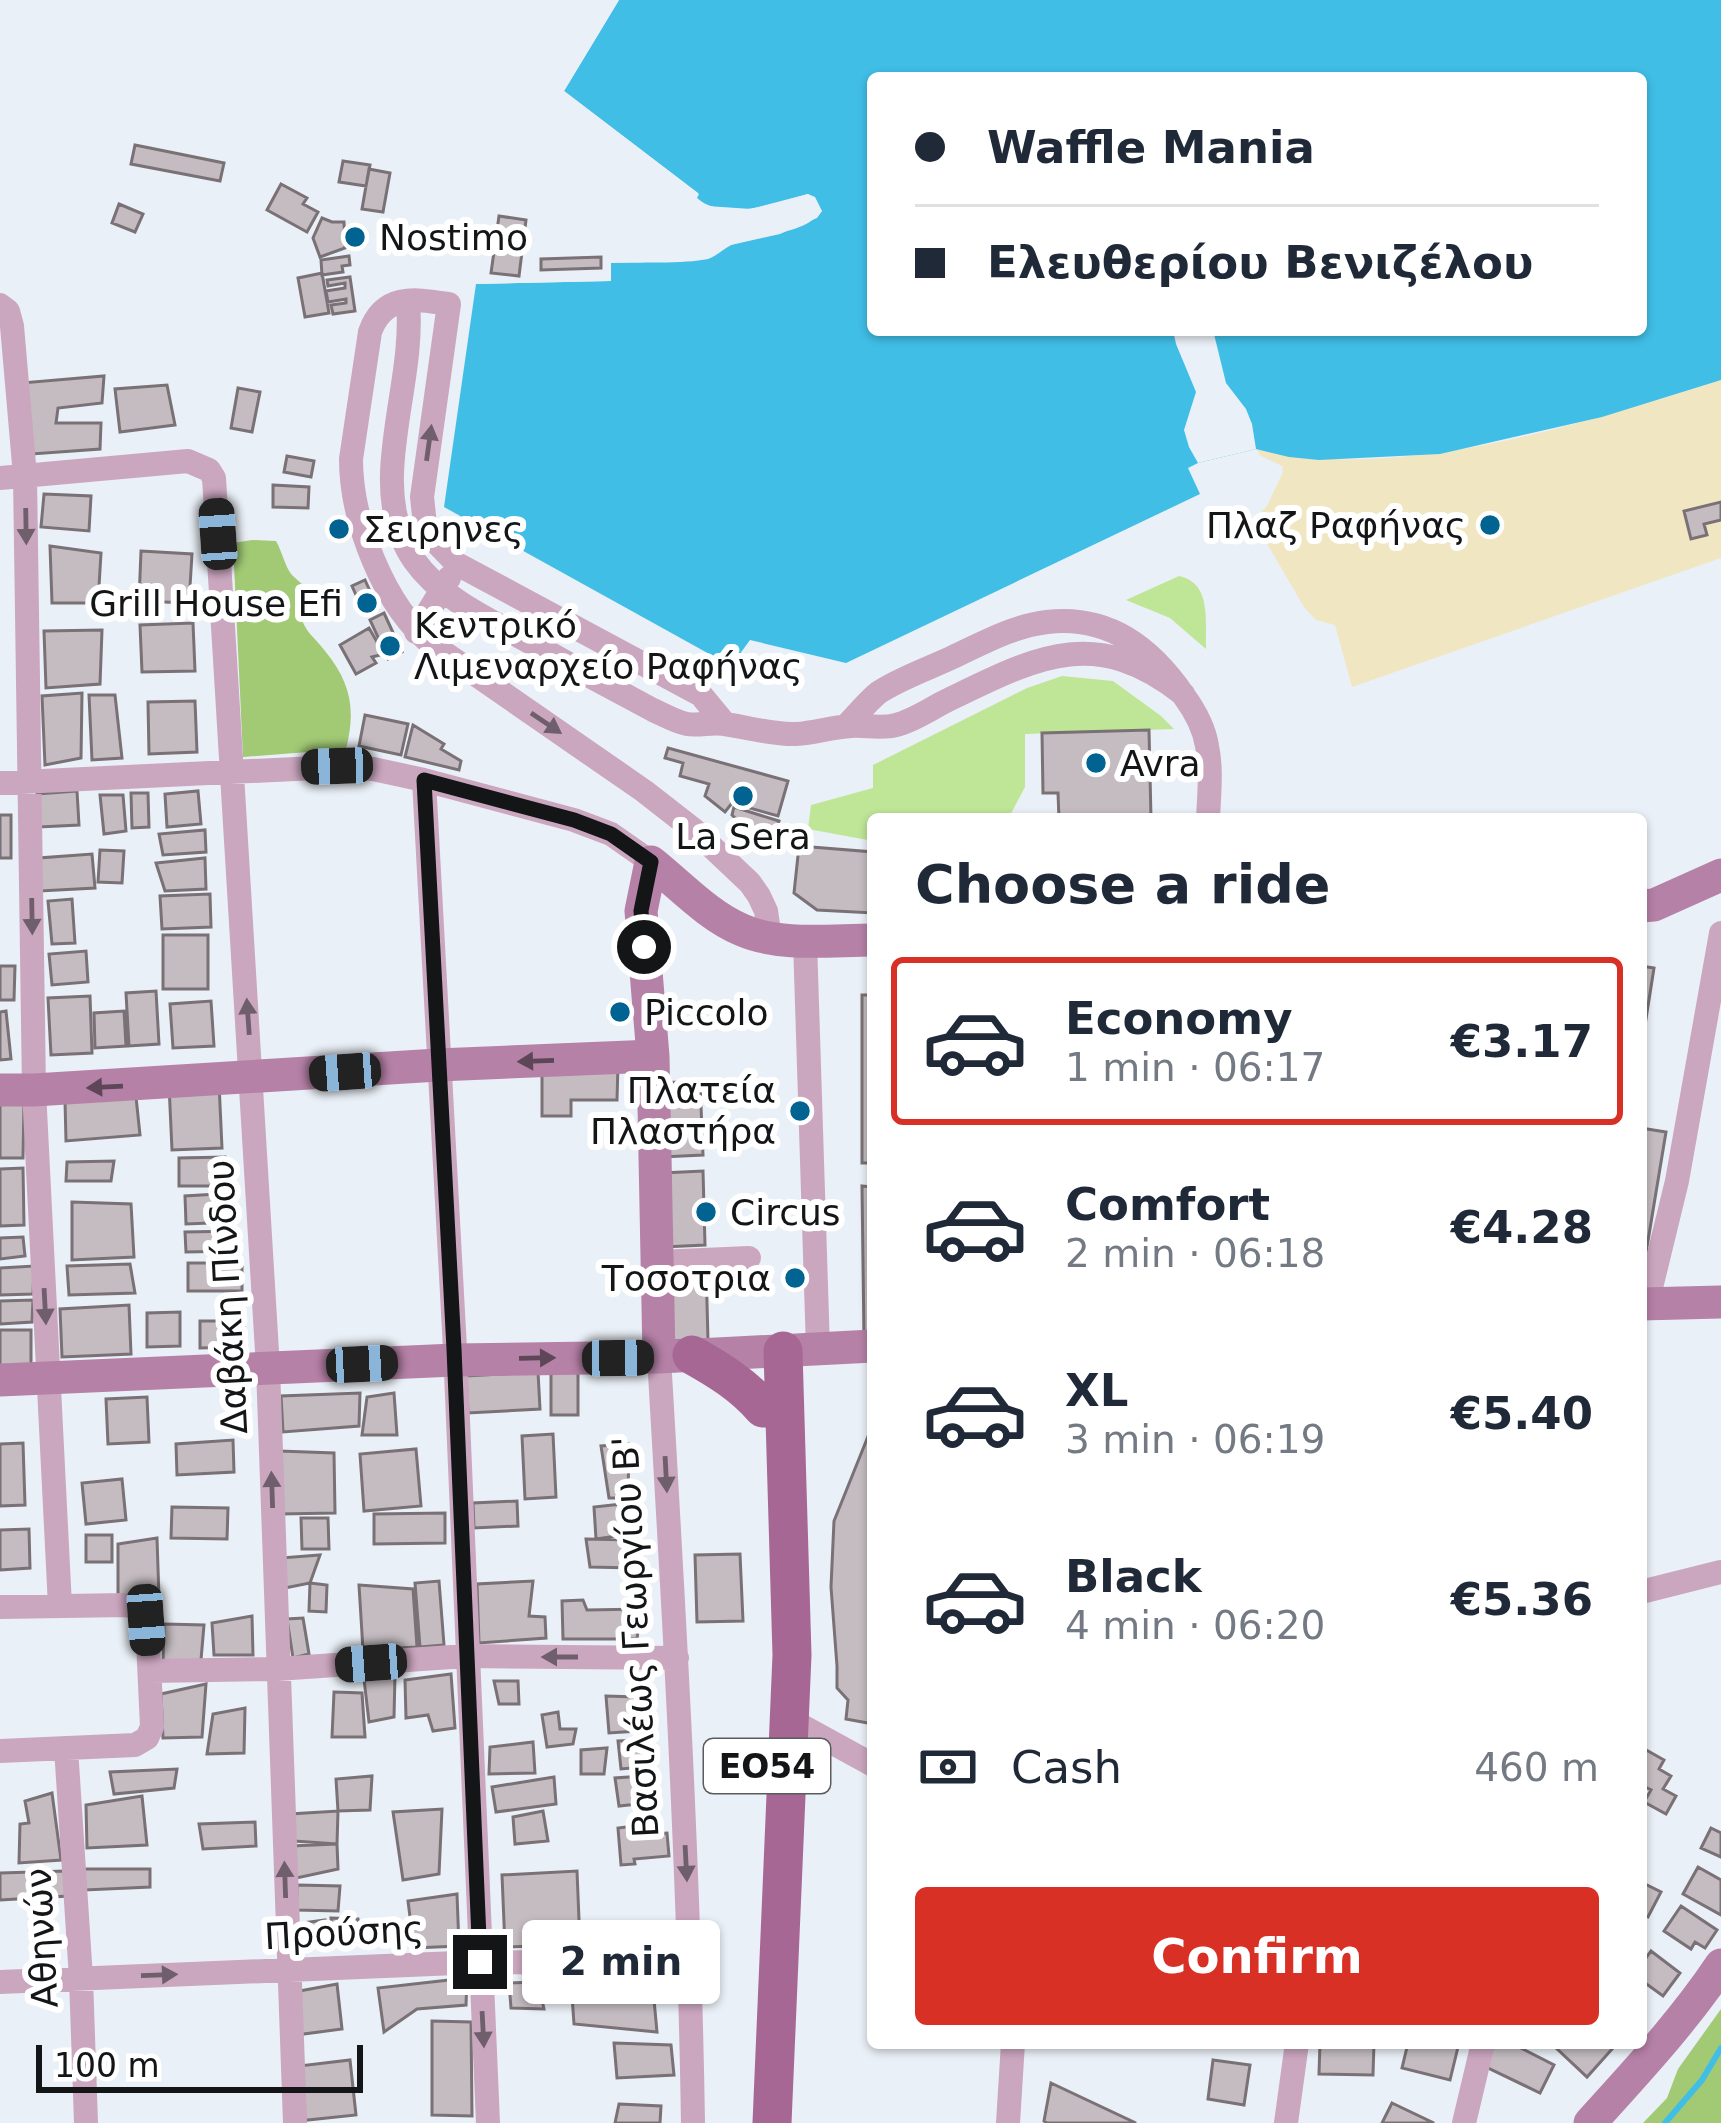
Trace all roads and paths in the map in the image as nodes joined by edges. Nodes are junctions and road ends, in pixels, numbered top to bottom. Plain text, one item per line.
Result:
1 (407, 301) junction
2 (6, 315) edge
3 (13, 477) edge
4 (458, 564) junction
5 (442, 590) junction
6 (416, 632) junction
7 (1183, 694) junction
8 (725, 724) junction
9 (846, 726) junction
10 (233, 771) junction
11 (424, 780) junction
12 (30, 781) junction
13 (0, 783) edge
14 (1208, 813) edge
15 (651, 862) junction
16 (1721, 875) edge
17 (1647, 888) edge
18 (1682, 892) junction
19 (1647, 906) edge
20 (1721, 933) edge
21 (770, 938) junction
22 (806, 940) junction
23 (867, 940) edge
24 (653, 1056) junction
25 (438, 1065) junction
26 (252, 1079) junction
27 (0, 1090) edge
28 (34, 1090) junction
29 (749, 1258) dead end
30 (657, 1262) junction
31 (1647, 1293) edge
32 (1721, 1302) edge
33 (1647, 1304) edge
34 (867, 1346) edge
35 (787, 1351) junction
36 (676, 1356) junction
37 (455, 1360) junction
38 (268, 1368) junction
39 (49, 1378) junction
40 (0, 1380) edge
41 (763, 1408) junction
42 (1721, 1572) edge
43 (1647, 1590) edge
44 (60, 1606) junction
45 (0, 1607) edge
46 (466, 1656) junction
47 (677, 1658) junction
48 (277, 1669) junction
49 (150, 1671) junction
50 (791, 1720) junction
51 (66, 1748) junction
52 (0, 1750) edge
53 (867, 1762) edge
54 (480, 1962) junction
55 (690, 1963) junction
56 (1721, 1965) edge
57 (289, 1971) junction
58 (81, 1978) junction
59 (0, 1982) edge
60 (1013, 2049) edge
61 (1296, 2049) edge
62 (1482, 2049) edge
63 (86, 2123) edge
64 (295, 2123) edge
65 (488, 2123) edge
66 (693, 2123) edge
67 (752, 2123) edge
68 (772, 2123) edge
69 (1008, 2123) edge
70 (1286, 2123) edge
71 (1464, 2123) edge
72 (1590, 2123) edge

4 -> 1 street
1 - 5 street
1 - 6 street
2 - 3 street
3 - 10 street, Δαβάκη Πίνδου
3 -> 12 street
4 - 5 street
4 - 8 street
5 - 6 street
5 - 8 street
6 -> 21 street
7 - 9 street
7 - 9 street
7 - 14 street
8 - 9 street
10 - 11 street
10 - 12 street
26 -> 10 street, Δαβάκη Πίνδου
11 - 15 street
11 - 25 street
12 - 13 street
12 -> 28 street
15 - 21 street
15 - 24 street, Βασιλέως Γεωργίου Β'
16 - 18 street
17 - 18 street
18 - 19 street
20 - 31 street
21 - 22 street
22 - 23 street
22 - 35 street
24 -> 25 street
24 - 30 street, Βασιλέως Γεωργίου Β'
25 - 26 street
25 - 37 street
26 -> 28 street
26 - 38 street, Δαβάκη Πίνδου
27 - 28 street
28 -> 39 street
29 - 30 street
30 - 36 street, Βασιλέως Γεωργίου Β'
32 - 33 street
34 - 35 street
35 - 36 street
35 - 41 main road, ΕΟ54
35 - 50 main road, ΕΟ54
37 -> 36 street
36 - 41 main road
36 -> 47 street, Βασιλέως Γεωργίου Β'
37 - 38 street
37 - 46 street
38 - 39 street
48 -> 38 street, Δαβάκη Πίνδου
39 - 40 street
39 - 44 street
41 - 67 main road, ΕΟ54
42 - 43 street
44 - 45 street
44 - 49 street
47 -> 46 street
46 - 48 street
46 - 54 street
47 -> 55 street, Βασιλέως Γεωργίου Β'
48 - 49 street
57 -> 48 street, Δαβάκη Πίνδου
49 - 51 street
50 - 53 street
50 - 68 main road, ΕΟ54
51 - 52 street
51 - 58 street, Αθηνών
54 - 55 street, Προύσης
54 - 57 street, Προύσης
54 -> 65 street
55 - 66 street, Βασιλέως Γεωργίου Β'
56 - 72 street
58 -> 57 street, Προύσης
57 - 64 street, Δαβάκη Πίνδου
58 - 59 street, Προύσης
58 - 63 street, Αθηνών
60 - 69 street
61 - 70 street
62 - 71 street

